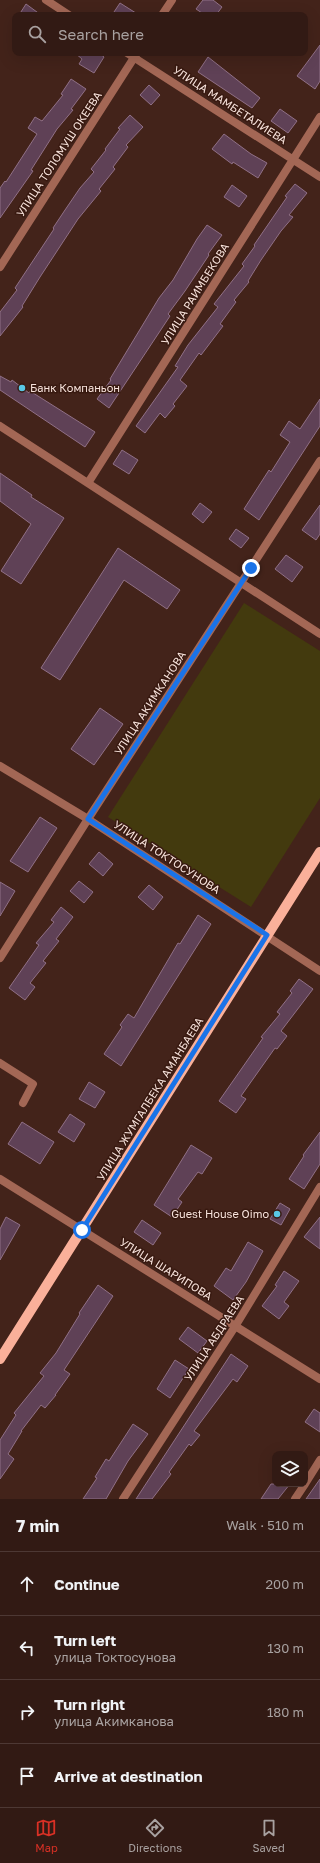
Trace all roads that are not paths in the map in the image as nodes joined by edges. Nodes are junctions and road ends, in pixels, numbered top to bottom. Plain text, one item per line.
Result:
1 (46, 0) edge
2 (172, 0) edge
3 (64, 12) edge
4 (164, 12) edge
5 (132, 56) edge
6 (135, 56) edge
7 (320, 117) edge
8 (293, 159) junction
9 (320, 177) edge
10 (0, 268) edge
11 (0, 426) edge
12 (320, 461) edge
13 (88, 483) junction
14 (241, 582) junction
15 (320, 634) edge
16 (0, 766) edge
17 (88, 819) junction
18 (320, 852) edge
19 (267, 935) junction
20 (0, 958) edge
21 (320, 971) edge
22 (0, 1063) edge
23 (23, 1103) dead end
24 (0, 1179) edge
25 (320, 1187) edge
26 (82, 1230) junction
27 (236, 1325) junction
28 (0, 1359) edge
29 (320, 1379) edge
30 (320, 1460) edge
31 (308, 1479) edge
32 (303, 1487) edge
33 (123, 1499) edge
34 (295, 1499) edge

1 - 3 street
2 - 4 street
5 - 10 street, УЛИЦА ТОЛОМУШ ОКЕЕВА
6 - 8 street, УЛИЦА МАМБЕТАЛИЕВА
7 - 8 street, УЛИЦА РАИМБЕКОВА
8 - 9 street, УЛИЦА МАМБЕТАЛИЕВА
8 - 13 street, УЛИЦА РАИМБЕКОВА
11 - 13 street
12 - 14 street, УЛИЦА АКИМКАНОВА
13 - 14 street
14 - 15 street
14 - 17 street, УЛИЦА АКИМКАНОВА
16 - 17 street, УЛИЦА ТОКТОСУНОВА
17 - 19 street, УЛИЦА ТОКТОСУНОВА
17 - 20 street, УЛИЦА АКИМКАНОВА
18 - 19 main road, УЛИЦА ЖУМГАЛБЕКА АМАНБАЕВА
19 - 21 street, УЛИЦА ТОКТОСУНОВА
19 - 26 main road, УЛИЦА ЖУМГАЛБЕКА АМАНБАЕВА
22 - 23 street
24 - 26 street, УЛИЦА ШАРИПОВА
25 - 27 street, УЛИЦА АБДРАЕВА
26 - 27 street, УЛИЦА ШАРИПОВА
26 - 28 main road, УЛИЦА ЖУМГАЛБЕКА АМАНБАЕВА
27 - 29 street, УЛИЦА ШАРИПОВА
27 - 33 street, УЛИЦА АБДРАЕВА
30 - 31 street
32 - 34 street

